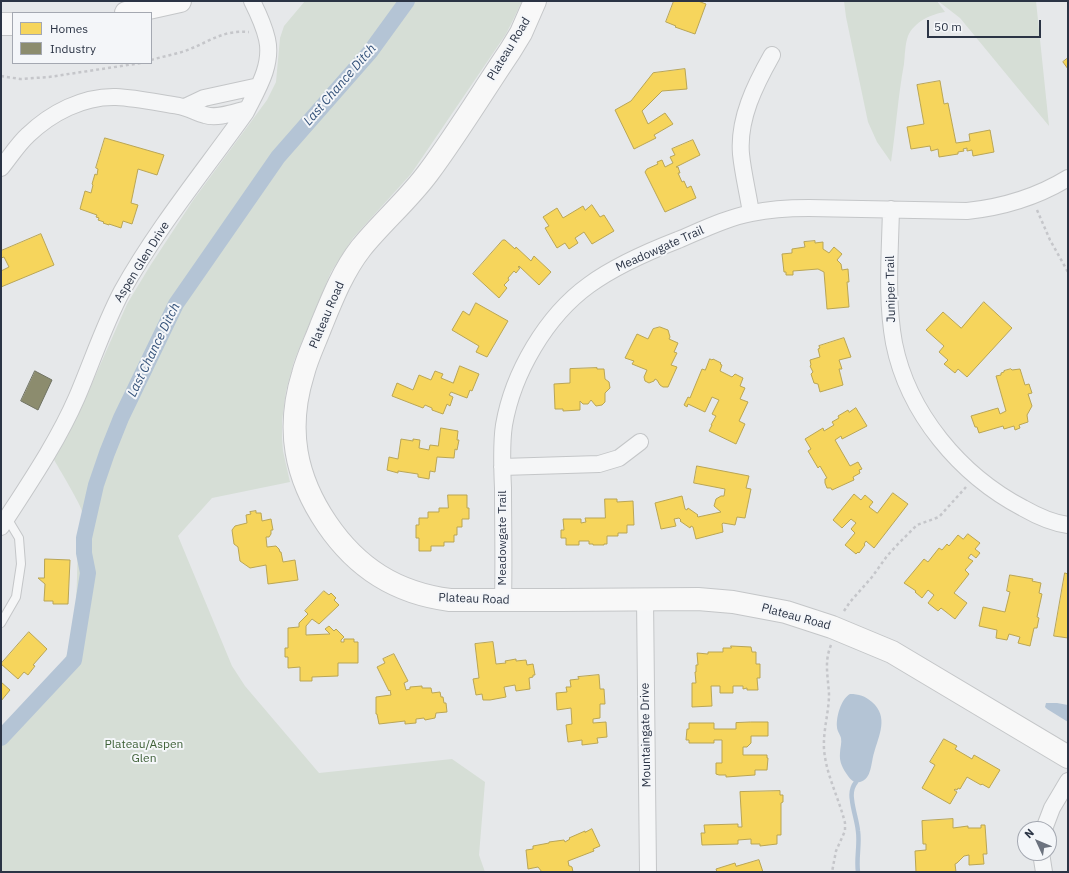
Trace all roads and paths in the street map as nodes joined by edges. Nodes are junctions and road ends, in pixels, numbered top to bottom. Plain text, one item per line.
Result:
1 (180, 1) edge
2 (252, 1) edge
3 (535, 1) edge
4 (130, 12) edge
5 (1, 24) edge
6 (12, 24) edge
7 (267, 40) junction
8 (772, 55) dead end
9 (152, 60) edge
10 (134, 64) edge
11 (1, 76) edge
12 (259, 86) junction
13 (185, 107) junction
14 (247, 109) junction
15 (1, 168) edge
16 (1068, 178) edge
17 (1031, 197) junction
18 (891, 209) junction
19 (751, 213) junction
20 (1068, 272) edge
21 (640, 442) dead end
22 (502, 467) junction
23 (976, 476) junction
24 (4, 522) edge
25 (1068, 525) edge
26 (645, 599) junction
27 (503, 600) junction
28 (844, 611) dead end
29 (1, 623) edge
30 (831, 645) dead end
31 (1068, 757) edge
32 (1068, 781) edge
33 (1047, 821) edge
34 (1042, 861) edge
35 (648, 872) edge
36 (832, 872) edge
37 (1044, 872) edge

1 - 4 street
2 - 7 street, Aspen Glen Drive
3 - 27 street, Plateau Road
5 - 6 street
7 - 9 path
7 - 12 street, Aspen Glen Drive
8 - 19 street
10 - 11 path
12 - 13 street
12 - 14 street, Aspen Glen Drive
13 - 14 street
13 - 15 street
14 - 24 street, Aspen Glen Drive
16 - 17 street, Meadowgate Trail
17 - 18 street, Meadowgate Trail
17 - 20 path
18 - 19 street, Meadowgate Trail
18 - 23 street, Juniper Trail
19 - 22 street, Meadowgate Trail
21 - 22 street
22 - 27 street, Meadowgate Trail
23 - 25 street, Juniper Trail
23 - 28 path
24 - 29 lane
26 - 27 street, Plateau Road
26 - 31 street, Plateau Road
26 - 35 street, Mountaingate Drive
30 - 36 path
32 - 33 street
34 - 37 street

